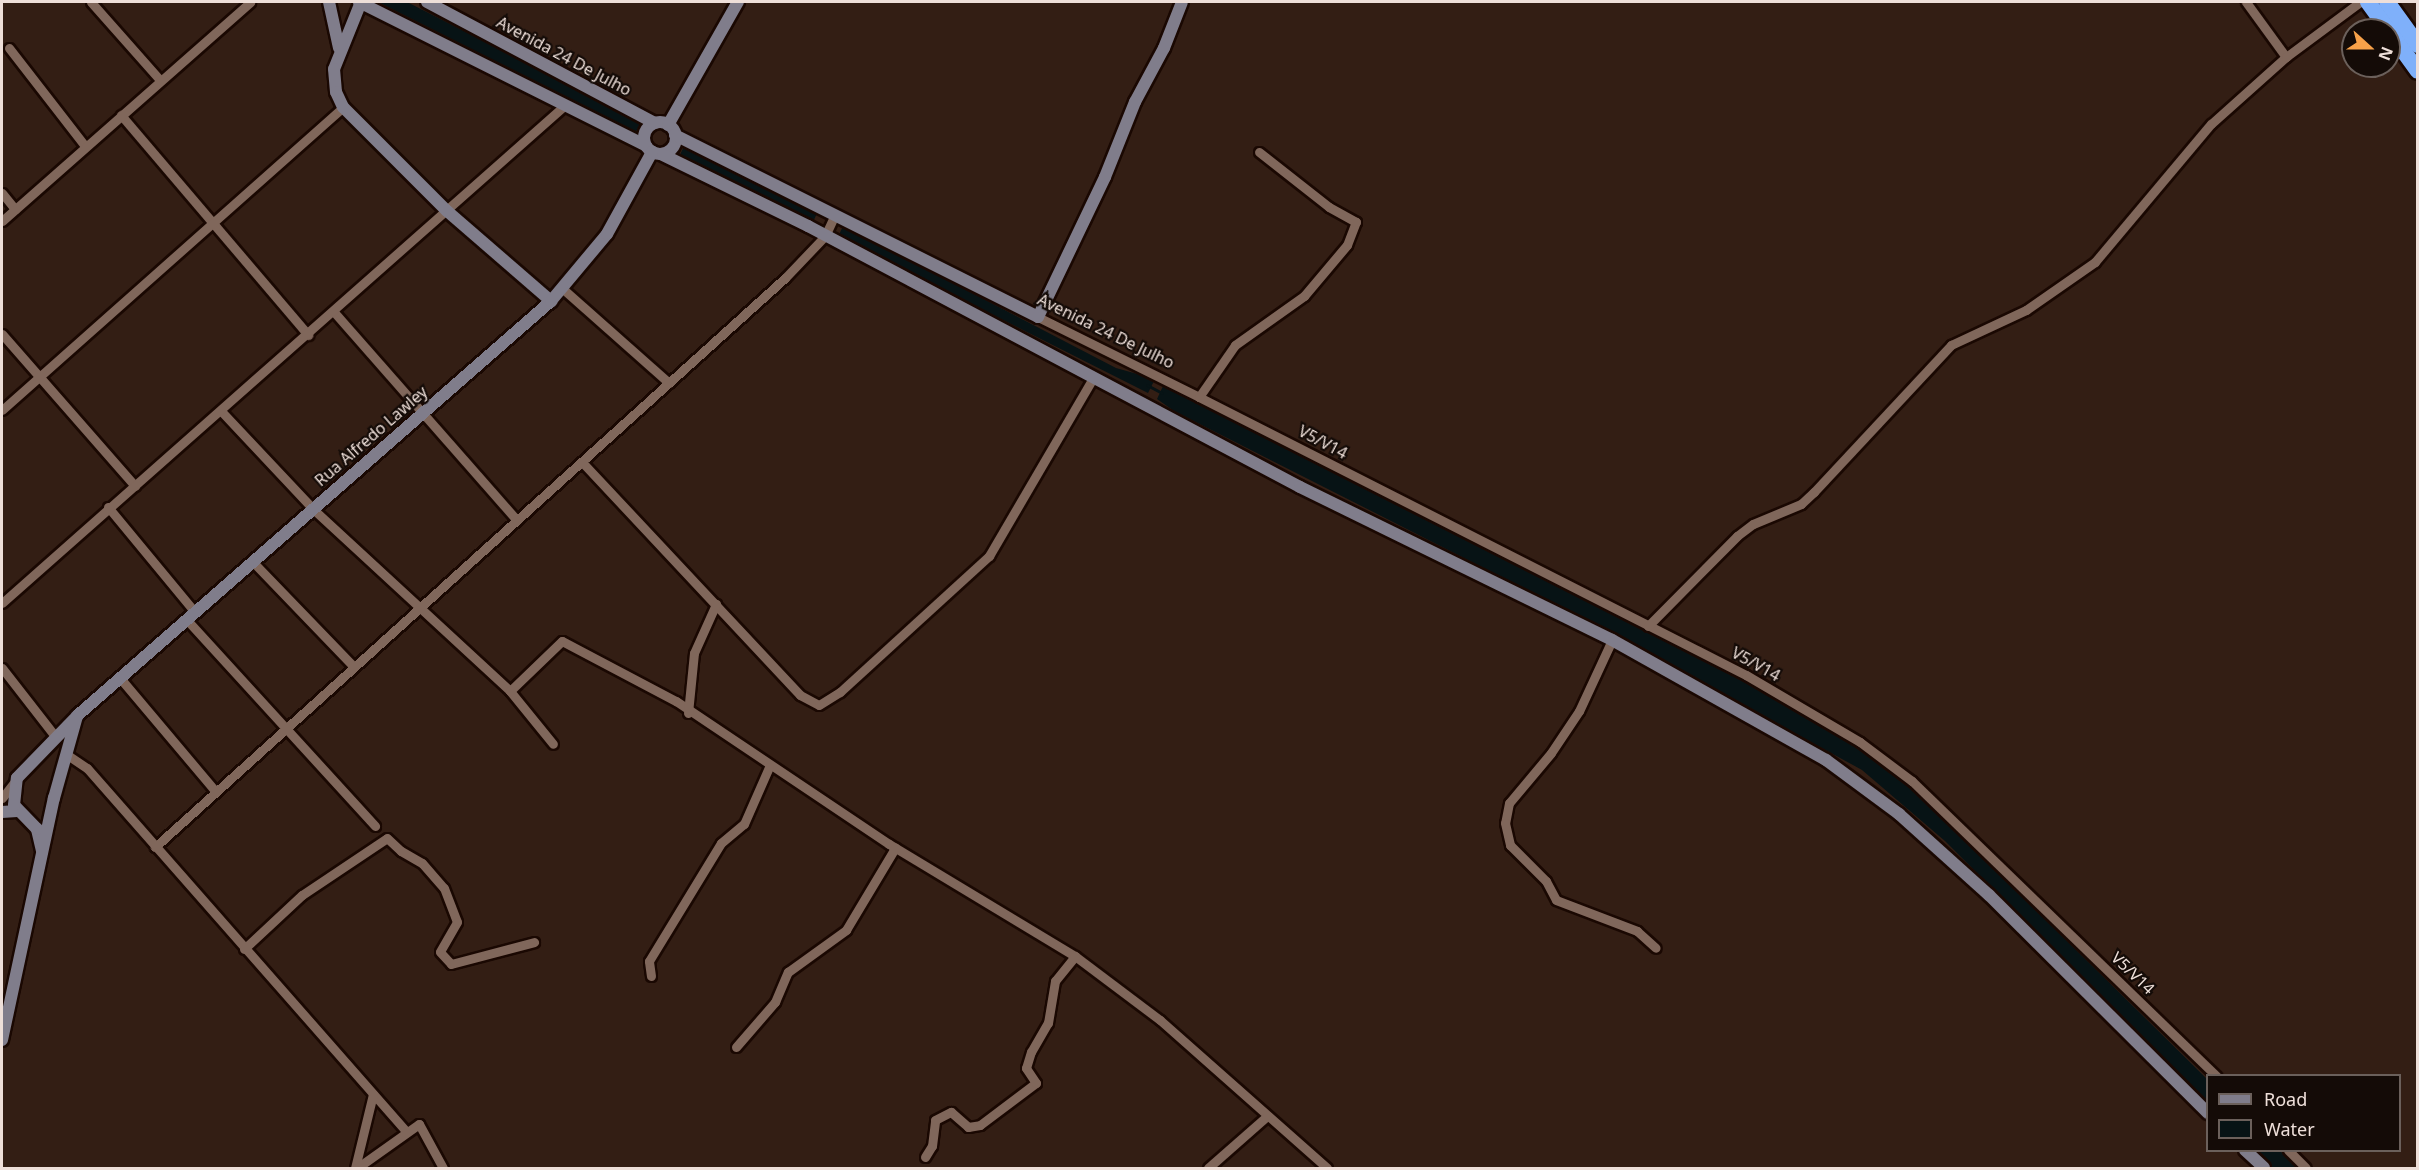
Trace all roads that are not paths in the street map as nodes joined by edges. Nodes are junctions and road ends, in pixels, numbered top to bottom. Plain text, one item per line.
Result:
1 (91, 2) edge
2 (250, 2) edge
3 (329, 2) edge
4 (360, 2) edge
5 (427, 2) edge
6 (738, 2) edge
7 (1182, 2) edge
8 (2246, 2) edge
9 (2360, 2) edge
10 (2368, 2) edge
11 (2387, 2) edge
12 (2380, 18) edge
13 (2418, 45) edge
14 (9, 48) dead end
15 (2401, 48) edge
16 (339, 49) junction
17 (2286, 57) junction
18 (2418, 71) edge
19 (160, 80) junction
20 (564, 106) junction
21 (344, 107) junction
22 (121, 115) junction
23 (661, 124) junction
24 (675, 135) junction
25 (86, 146) junction
26 (653, 151) junction
27 (1259, 152) dead end
28 (2, 193) edge
29 (15, 209) junction
30 (447, 211) junction
31 (835, 215) junction
32 (2, 221) edge
33 (214, 222) junction
34 (825, 236) junction
35 (562, 288) junction
36 (550, 301) junction
37 (334, 312) junction
38 (1038, 317) junction
39 (2, 334) edge
40 (308, 335) junction
41 (39, 377) junction
42 (1094, 378) junction
43 (669, 383) junction
44 (1199, 397) junction
45 (2, 410) edge
46 (222, 411) junction
47 (421, 414) junction
48 (582, 462) junction
49 (135, 486) junction
50 (108, 507) junction
51 (313, 509) junction
52 (517, 520) junction
53 (252, 561) junction
54 (2, 603) edge
55 (716, 604) junction
56 (418, 609) junction
57 (191, 616) junction
58 (1648, 626) junction
59 (1612, 640) junction
60 (352, 666) junction
61 (2, 668) edge
62 (120, 678) junction
63 (510, 691) junction
64 (688, 713) junction
65 (78, 714) junction
66 (285, 728) junction
67 (55, 736) junction
68 (553, 744) dead end
69 (66, 754) junction
70 (769, 767) junction
71 (17, 778) junction
72 (216, 792) junction
73 (2, 798) edge
74 (54, 798) junction
75 (2, 812) edge
76 (23, 814) junction
77 (375, 826) dead end
78 (155, 847) junction
79 (895, 848) junction
80 (42, 851) junction
81 (534, 942) dead end
82 (244, 948) junction
83 (1656, 948) dead end
84 (1075, 956) junction
85 (651, 976) dead end
86 (2, 1040) edge
87 (736, 1047) dead end
88 (2214, 1074) edge
89 (373, 1094) junction
90 (2206, 1111) edge
91 (1267, 1116) junction
92 (406, 1131) junction
93 (2247, 1152) edge
94 (2291, 1152) edge
95 (925, 1157) dead end
96 (356, 1168) edge
97 (443, 1168) edge
98 (1208, 1168) edge
99 (1327, 1168) edge
100 (2264, 1168) edge
101 (2306, 1168) edge

1 - 19 street
2 - 19 street
3 - 16 street
4 - 16 street
4 - 20 street
5 - 23 street, Avenida 24 De Julho
6 - 23 street
7 - 38 street
8 - 17 street
9 - 17 street
10 - 12 highway
11 - 13 highway
14 - 25 street
15 - 18 highway
16 - 21 street
17 - 58 street
19 - 22 street
20 - 26 street
20 - 30 street
21 - 30 street
21 - 33 street
22 - 25 street
22 - 33 street
23 - 24 street
23 - 26 street
24 - 26 street
24 - 31 street, Avenida 24 De Julho
25 - 29 street
26 - 34 street
26 - 35 street, Rua Alfredo Lawley
27 - 44 street
28 - 29 street
29 - 32 street
30 - 36 street
30 - 37 street
31 - 34 street
31 - 38 street, Avenida 24 De Julho
33 - 40 street
33 - 41 street
34 - 42 street
34 - 43 street
35 - 36 street, Rua Alfredo Lawley
35 - 43 street
36 - 47 street, Rua Alfredo Lawley
37 - 40 street
37 - 47 street
38 - 44 street, Avenida 24 De Julho
39 - 41 street
40 - 46 street
41 - 45 street
41 - 49 street
42 - 55 street
42 - 59 street
43 - 48 street
44 - 58 street, V5/V14
46 - 49 street
46 - 51 street
47 - 51 street, Rua Alfredo Lawley
47 - 52 street
48 - 52 street
48 - 55 street
49 - 50 street
50 - 54 street
50 - 57 street
51 - 53 street, Rua Alfredo Lawley
51 - 56 street
52 - 56 street
53 - 57 street, Rua Alfredo Lawley
53 - 60 street
55 - 64 street
56 - 60 street
56 - 63 street
57 - 62 street, Rua Alfredo Lawley
57 - 66 street
58 - 88 street, V5/V14
59 - 83 street
59 - 90 street
60 - 66 street
61 - 67 street
62 - 65 street, Rua Alfredo Lawley
62 - 72 street
63 - 64 street
63 - 68 street
64 - 70 street
65 - 67 street, Rua Alfredo Lawley
65 - 69 street
66 - 72 street
66 - 77 street
67 - 69 street
67 - 71 street, Rua Alfredo Lawley
69 - 74 street
69 - 78 street
70 - 79 street
70 - 85 street
71 - 73 street
71 - 76 street
72 - 78 street
74 - 76 street
74 - 80 street
75 - 76 street
76 - 80 street
78 - 82 street
79 - 84 street
79 - 87 street
80 - 86 street
81 - 82 street
82 - 89 street
84 - 91 street
84 - 95 street
89 - 92 street
89 - 96 street
91 - 98 street
91 - 99 street
92 - 96 street
92 - 97 street
93 - 100 street
94 - 101 street

